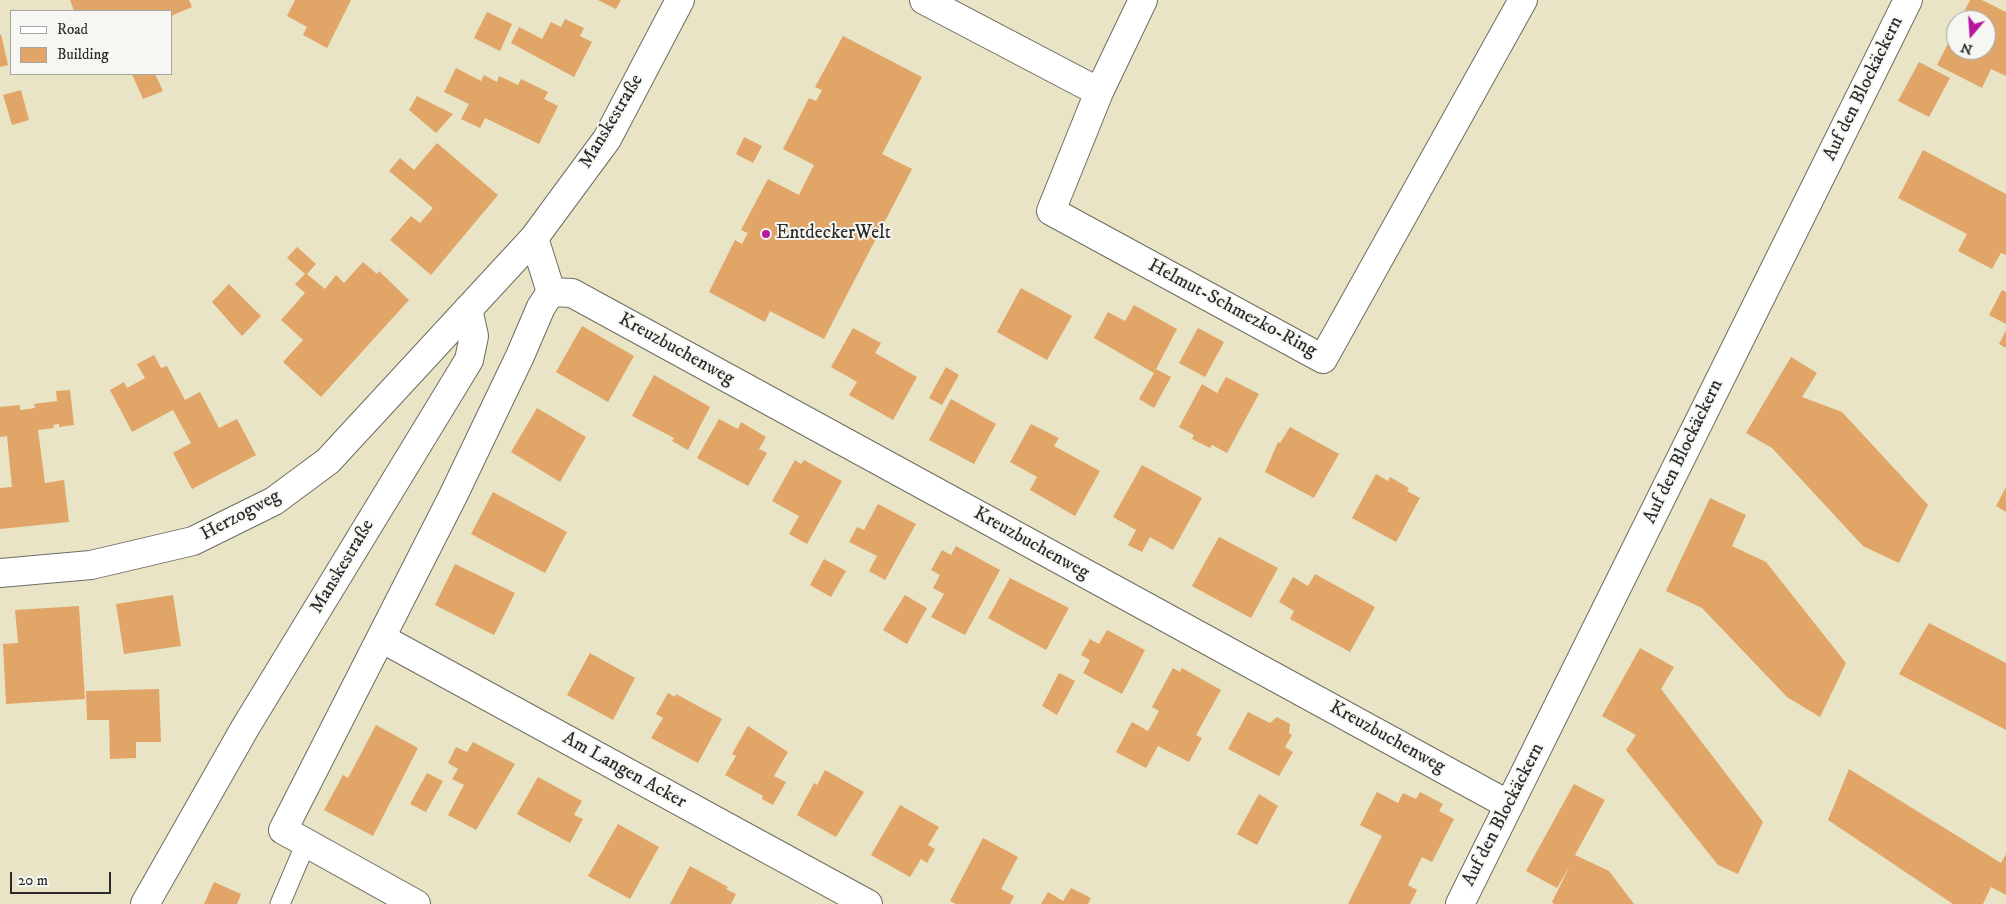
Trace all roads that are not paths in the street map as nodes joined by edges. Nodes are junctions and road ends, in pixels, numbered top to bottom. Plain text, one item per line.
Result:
1 (680, 0) edge
2 (924, 0) edge
3 (1142, 0) edge
4 (1523, 0) edge
5 (1908, 0) edge
6 (1100, 92) junction
7 (534, 238) junction
8 (551, 292) junction
9 (468, 309) junction
10 (0, 573) edge
11 (381, 638) junction
12 (1509, 805) junction
13 (306, 843) junction
14 (145, 904) edge
15 (280, 904) edge
16 (416, 904) edge
17 (868, 904) edge
18 (1460, 904) edge

1 - 7 street, Manskestraße
2 - 6 street
3 - 6 street, Helmut-Schmezko-Ring
4 - 6 street, Helmut-Schmezko-Ring
5 - 12 street, Auf den Blockäckern
7 - 8 street
7 - 9 street, Manskestraße
8 - 11 street
8 - 12 street, Kreuzbuchenweg
9 - 10 street, Herzogweg
9 - 14 street, Manskestraße
11 - 13 street
11 - 17 street, Am Langen Acker
12 - 18 street, Auf den Blockäckern
13 - 15 lane
13 - 16 street

